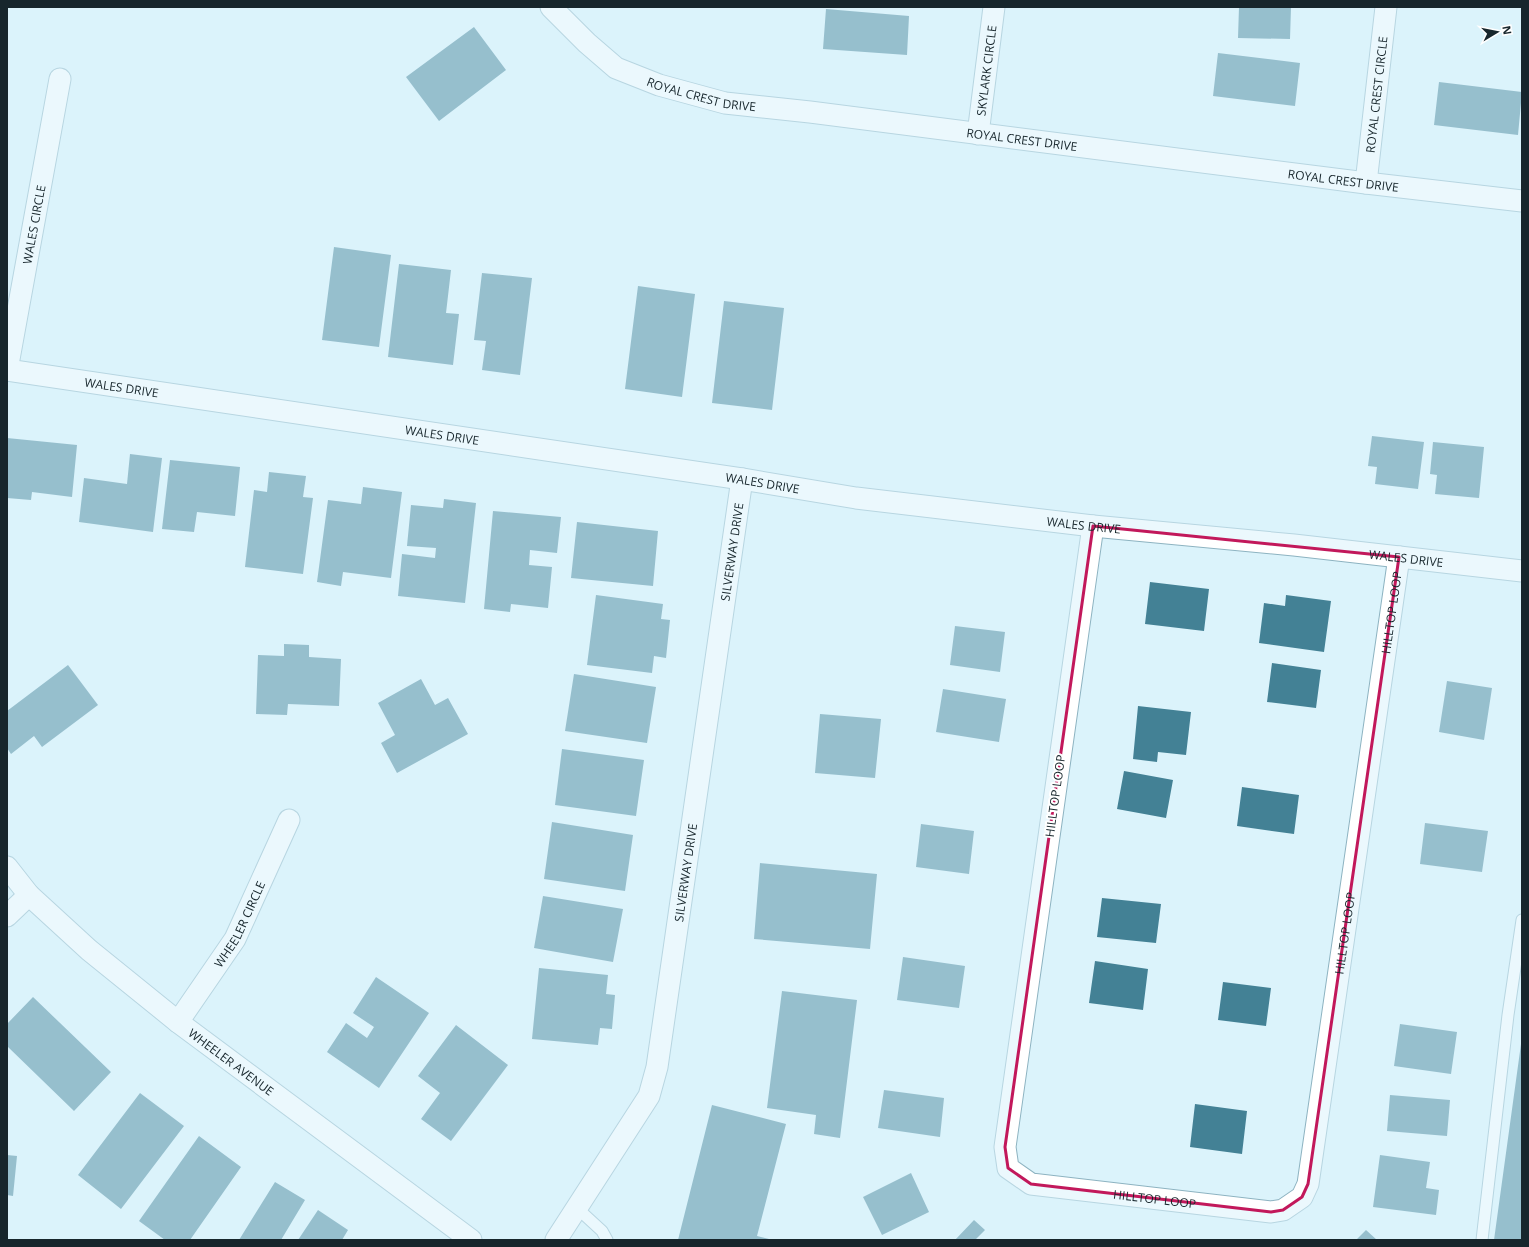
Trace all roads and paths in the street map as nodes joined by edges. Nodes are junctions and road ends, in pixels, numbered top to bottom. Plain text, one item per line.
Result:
1 (550, 7) edge
2 (994, 7) edge
3 (1386, 7) edge
4 (60, 79) dead end
5 (978, 134) junction
6 (1366, 183) junction
7 (1522, 201) edge
8 (7, 370) edge
9 (742, 479) junction
10 (1093, 526) junction
11 (1399, 557) junction
12 (1522, 568) edge
13 (289, 820) dead end
14 (7, 867) edge
15 (29, 895) junction
16 (7, 916) edge
17 (1522, 920) edge
18 (178, 1022) junction
19 (577, 1208) junction
20 (470, 1240) edge
21 (556, 1240) edge
22 (607, 1240) edge
23 (1482, 1240) edge

1 - 5 street, ROYAL CREST DRIVE
2 - 5 street, SKYLARK CIRCLE
3 - 6 street, ROYAL CREST CIRCLE
4 - 8 street, WALES CIRCLE
5 - 6 street, ROYAL CREST DRIVE
6 - 7 street, ROYAL CREST DRIVE
8 - 9 street, WALES DRIVE
9 - 10 street, WALES DRIVE
9 - 19 street, SILVERWAY DRIVE
10 - 11 street, WALES DRIVE
10 - 11 street, HILLTOP LOOP
11 - 12 street, WALES DRIVE
13 - 18 street, WHEELER CIRCLE
14 - 15 street, WHEELER AVENUE
15 - 16 street
15 - 18 street, WHEELER AVENUE
17 - 23 lane
18 - 20 street, WHEELER AVENUE
19 - 21 street, SILVERWAY DRIVE
19 - 22 lane

